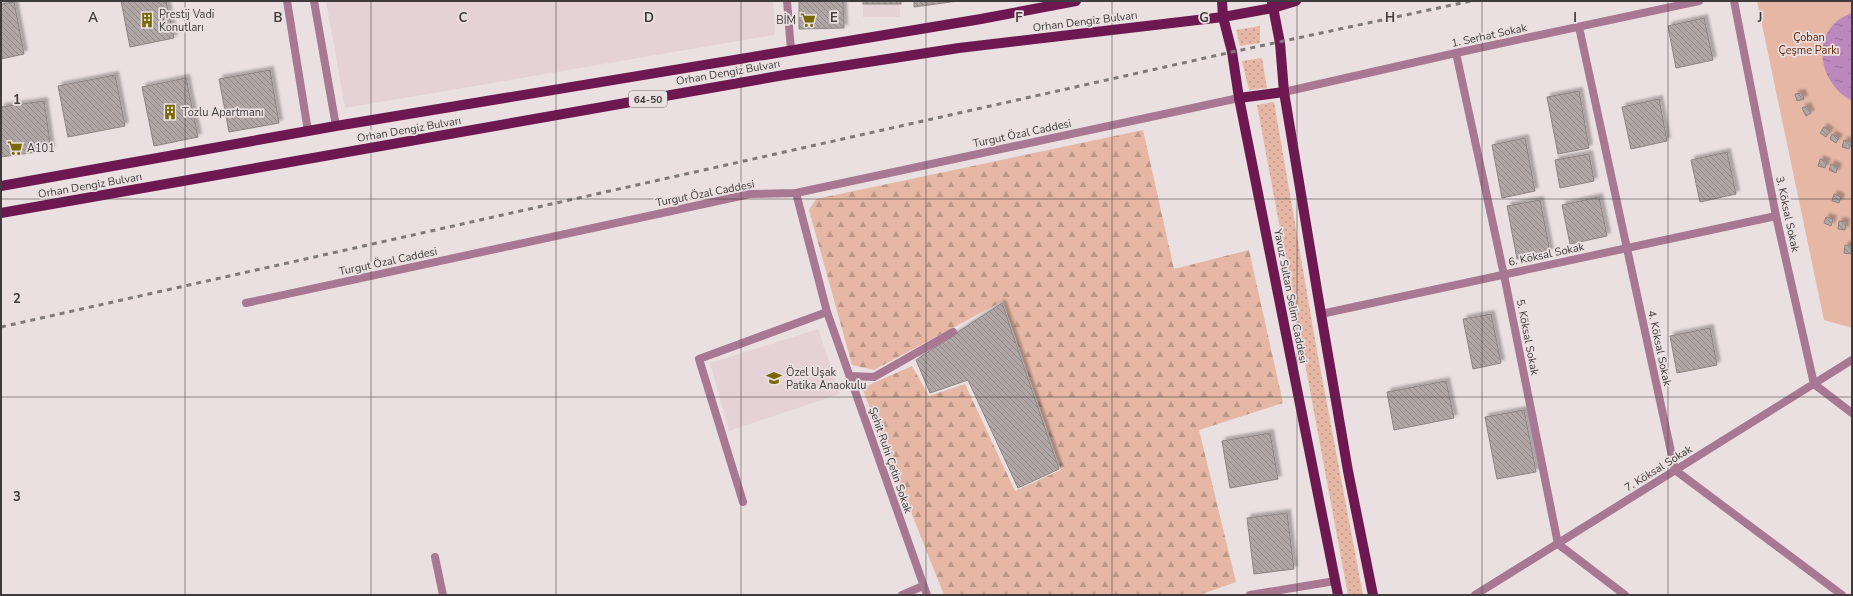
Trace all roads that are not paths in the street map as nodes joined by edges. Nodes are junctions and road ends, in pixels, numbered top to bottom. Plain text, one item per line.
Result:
1 (287, 1) edge
2 (314, 1) edge
3 (788, 1) edge
4 (1072, 1) edge
5 (1222, 1) edge
6 (1296, 1) edge
7 (1699, 1) edge
8 (1734, 1) edge
9 (1273, 4) edge
10 (1223, 17) junction
11 (1579, 27) junction
12 (790, 50) junction
13 (1456, 53) junction
14 (1284, 92) junction
15 (1239, 98) junction
16 (336, 126) junction
17 (308, 131) junction
18 (1, 186) edge
19 (796, 193) junction
20 (1, 213) edge
21 (1776, 216) junction
22 (1628, 248) junction
23 (1504, 275) junction
24 (246, 303) dead end
25 (827, 312) junction
26 (1321, 314) junction
27 (953, 332) dead end
28 (1852, 360) edge
29 (850, 376) junction
30 (1814, 384) junction
31 (1852, 413) edge
32 (1675, 470) junction
33 (743, 502) dead end
34 (1558, 544) junction
35 (435, 557) dead end
36 (1335, 581) junction
37 (923, 586) junction
38 (443, 595) edge
39 (902, 595) edge
40 (927, 595) edge
41 (1250, 595) edge
42 (1338, 595) edge
43 (1373, 595) edge
44 (1475, 595) edge
45 (1625, 595) edge
46 (1842, 595) edge

1 - 17 street
2 - 16 street
3 - 12 street
4 - 12 main road, Orhan Dengiz Bulvarı / 64-50
5 - 10 main road, Yavuz Sultan Selim Caddesi
6 - 9 main road, Orhan Dengiz Bulvarı / 64-50
7 - 11 street, 1. Serhat Sokak
8 - 21 street, 3. Köksal Sokak
9 - 10 main road, Orhan Dengiz Bulvarı / 64-50
9 - 14 main road
10 - 15 main road, Yavuz Sultan Selim Caddesi
10 - 20 main road, Orhan Dengiz Bulvarı / 64-50
11 - 13 street, 1. Serhat Sokak
11 - 22 street, 4. Köksal Sokak
12 - 16 main road, Orhan Dengiz Bulvarı / 64-50
13 - 14 street, 1. Serhat Sokak
13 - 23 street, 5. Köksal Sokak
14 - 15 main road
14 - 26 main road
15 - 19 street, Turgut Özal Caddesi
15 - 36 main road, Yavuz Sultan Selim Caddesi
16 - 17 main road, Orhan Dengiz Bulvarı / 64-50
17 - 18 main road, Orhan Dengiz Bulvarı / 64-50
19 - 24 street, Turgut Özal Caddesi
19 - 25 street, Şehit Ruhi Çetin Sokak
21 - 22 street, 6. Köksal Sokak
21 - 30 street, 3. Köksal Sokak
22 - 23 street, 6. Köksal Sokak
22 - 32 street, 4. Köksal Sokak
23 - 26 street, 6. Köksal Sokak
23 - 34 street, 5. Köksal Sokak
25 - 29 street, Şehit Ruhi Çetin Sokak
25 - 33 street
26 - 43 main road
27 - 29 street
28 - 30 street, 7. Köksal Sokak
29 - 37 street, Şehit Ruhi Çetin Sokak
30 - 31 street
30 - 32 street, 7. Köksal Sokak
32 - 34 street, 7. Köksal Sokak
32 - 46 street
34 - 44 street, 7. Köksal Sokak
34 - 45 street
35 - 38 street
36 - 41 street
36 - 42 main road, Yavuz Sultan Selim Caddesi
37 - 39 street
37 - 40 street, Şehit Ruhi Çetin Sokak

